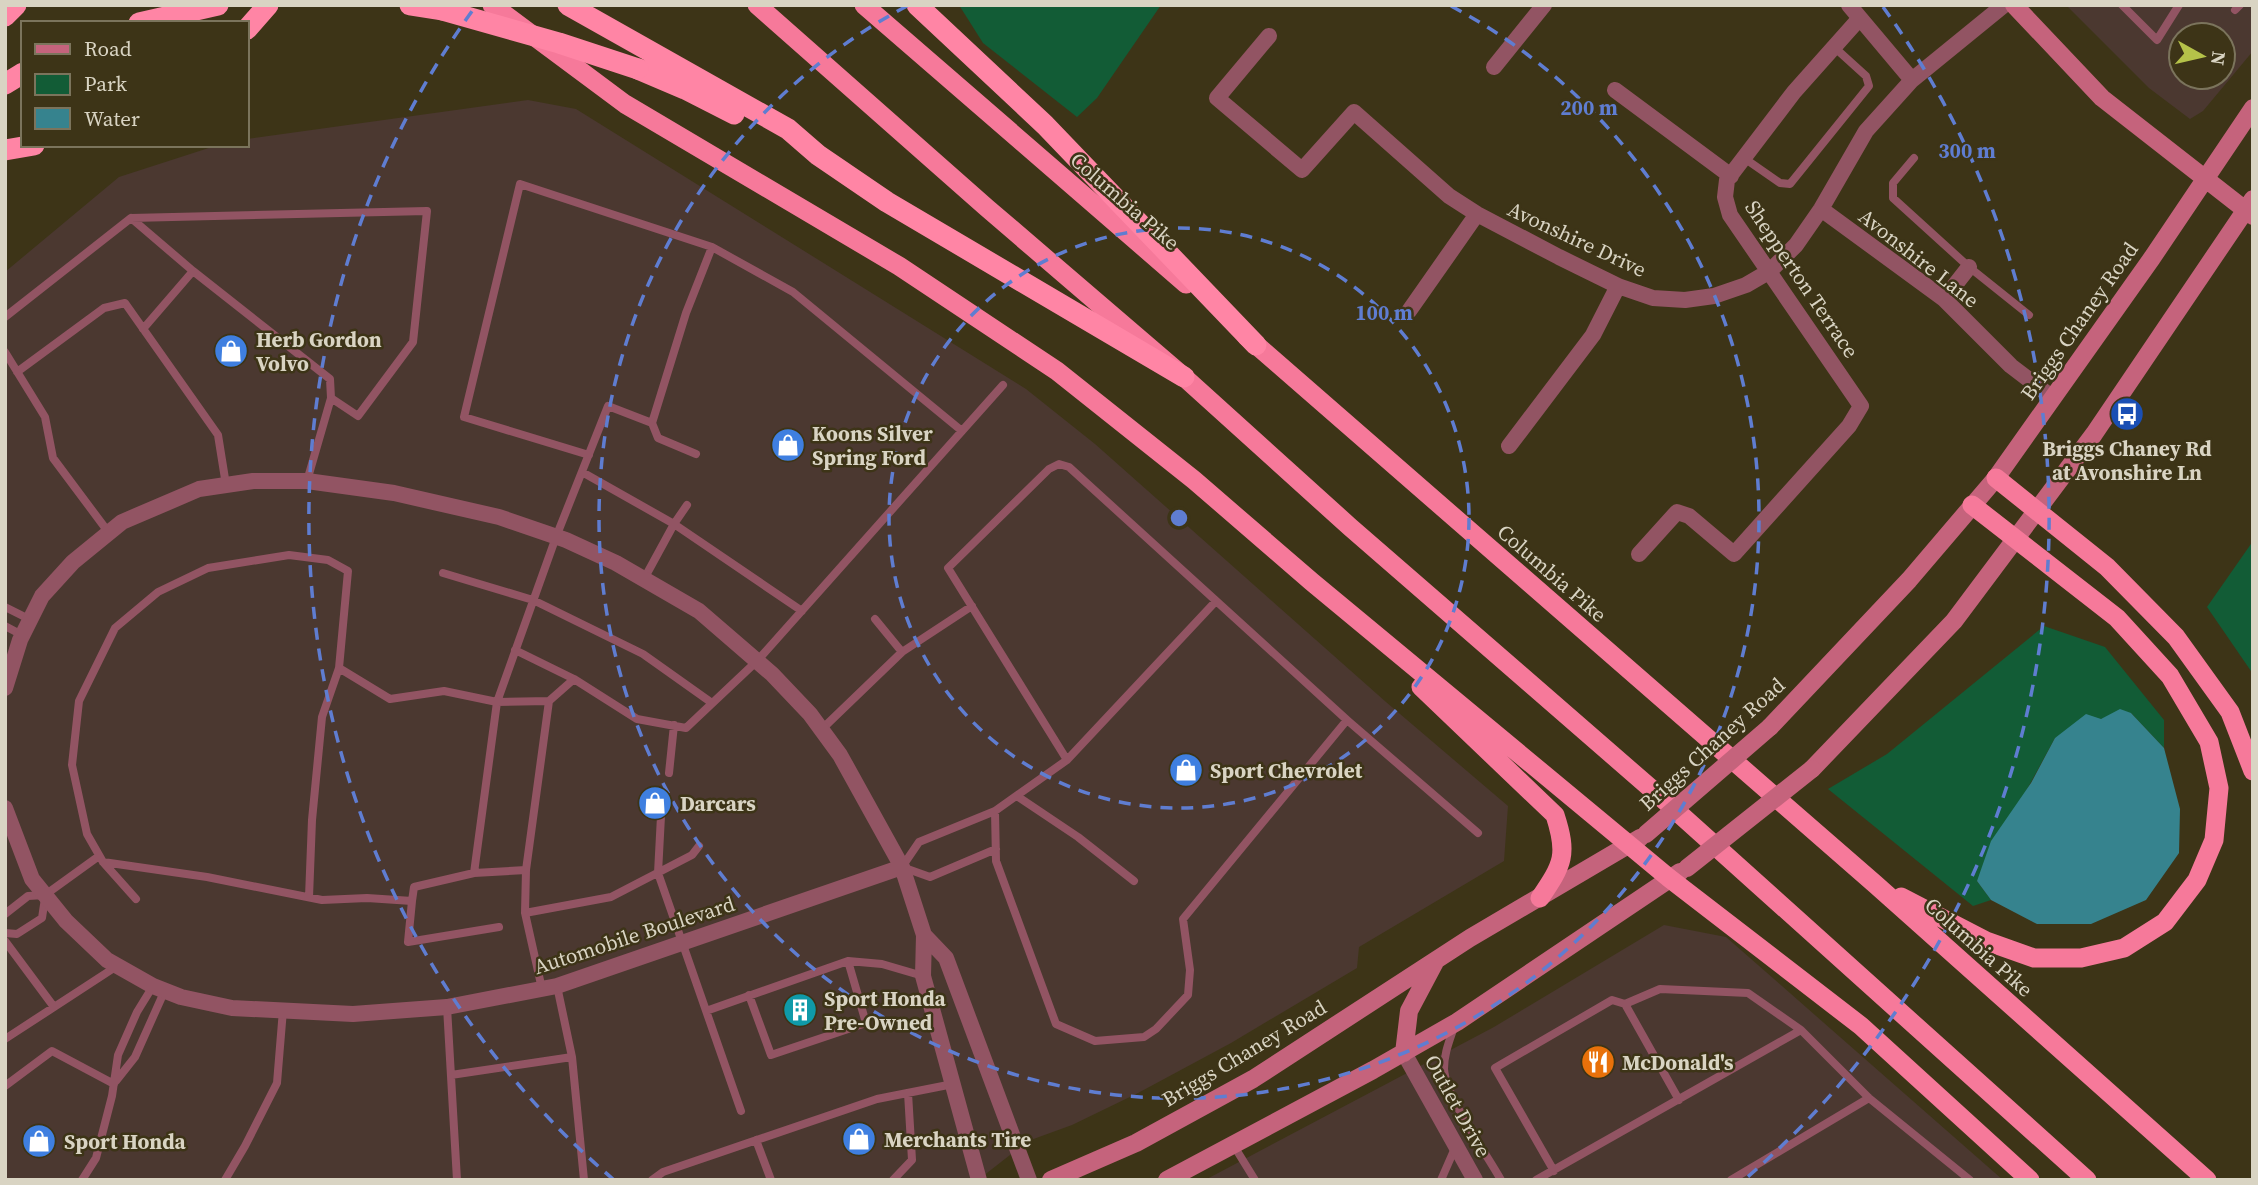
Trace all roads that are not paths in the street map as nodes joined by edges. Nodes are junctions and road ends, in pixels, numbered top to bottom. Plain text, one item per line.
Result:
1 (16, 5) edge
2 (217, 5) edge
3 (268, 5) edge
4 (410, 5) edge
5 (492, 5) edge
6 (568, 5) edge
7 (757, 5) edge
8 (864, 5) edge
9 (917, 5) edge
10 (1545, 5) edge
11 (1849, 5) edge
12 (2004, 5) edge
13 (2014, 5) edge
14 (2122, 5) edge
15 (2179, 5) edge
16 (5, 16) edge
17 (1859, 19) junction
18 (148, 21) edge
19 (248, 28) edge
20 (1269, 36) dead end
21 (1834, 47) junction
22 (1494, 67) dead end
23 (21, 74) edge
24 (1912, 80) junction
25 (5, 84) edge
26 (1615, 90) dead end
27 (2253, 108) edge
28 (22, 147) edge
29 (5, 150) edge
30 (818, 155) junction
31 (1744, 158) junction
32 (1914, 158) dead end
33 (1731, 176) junction
34 (2205, 181) junction
35 (1821, 209) junction
36 (2251, 209) edge
37 (1477, 215) junction
38 (131, 218) junction
39 (712, 247) junction
40 (1969, 267) junction
41 (193, 271) junction
42 (1770, 271) junction
43 (1618, 286) junction
44 (1944, 299) junction
45 (1409, 311) dead end
46 (2029, 315) dead end
47 (5, 317) edge
48 (143, 329) junction
49 (1256, 345) junction
50 (5, 352) edge
51 (17, 372) junction
52 (1184, 377) junction
53 (1003, 385) dead end
54 (331, 398) junction
55 (2053, 398) junction
56 (652, 423) junction
57 (962, 431) junction
58 (1509, 446) dead end
59 (696, 454) dead end
60 (589, 455) junction
61 (582, 472) junction
62 (1996, 478) junction
63 (306, 481) junction
64 (226, 485) junction
65 (687, 505) dead end
66 (1972, 505) junction
67 (2037, 512) junction
68 (674, 524) junction
69 (109, 533) junction
70 (556, 537) junction
71 (2016, 540) junction
72 (1639, 554) dead end
73 (443, 573) dead end
74 (644, 579) junction
75 (1312, 582) junction
76 (533, 600) junction
77 (1216, 601) junction
78 (972, 606) junction
79 (5, 607) edge
80 (802, 611) junction
81 (29, 619) junction
82 (875, 619) dead end
83 (5, 626) edge
84 (22, 635) junction
85 (515, 650) junction
86 (902, 652) junction
87 (757, 661) junction
88 (339, 668) junction
89 (574, 679) junction
90 (5, 688) edge
91 (549, 701) junction
92 (497, 702) junction
93 (712, 703) junction
94 (1347, 720) junction
95 (674, 726) junction
96 (821, 730) junction
97 (1067, 760) junction
98 (2253, 771) edge
99 (669, 773) dead end
100 (1017, 796) junction
101 (5, 808) edge
102 (995, 811) junction
103 (661, 816) dead end
104 (1478, 833) dead end
105 (1638, 839) junction
106 (699, 846) dead end
107 (996, 849) junction
108 (101, 859) junction
109 (902, 867) junction
110 (526, 870) junction
111 (474, 873) junction
112 (658, 873) junction
113 (1669, 878) junction
114 (1134, 881) dead end
115 (1875, 884) junction
116 (45, 895) junction
117 (309, 897) junction
118 (136, 898) dead end
119 (1540, 898) junction
120 (412, 901) junction
121 (1173, 912) dead end
122 (525, 913) junction
123 (5, 914) edge
124 (1182, 919) junction
125 (499, 927) dead end
126 (5, 933) edge
127 (924, 935) junction
128 (5, 941) edge
129 (682, 943) junction
130 (1437, 959) junction
131 (848, 961) junction
132 (117, 966) junction
133 (923, 976) junction
134 (550, 987) junction
135 (159, 988) junction
136 (749, 995) junction
137 (1625, 1004) junction
138 (54, 1007) junction
139 (447, 1007) junction
140 (283, 1010) junction
141 (706, 1011) junction
142 (1457, 1021) junction
143 (1801, 1030) junction
144 (5, 1039) edge
145 (1404, 1053) junction
146 (572, 1057) junction
147 (451, 1075) junction
148 (114, 1084) junction
149 (953, 1084) junction
150 (5, 1086) edge
151 (908, 1093) junction
152 (1869, 1098) junction
153 (1679, 1100) junction
154 (741, 1111) dead end
155 (756, 1140) junction
156 (1456, 1145) junction
157 (1234, 1146) junction
158 (1554, 1171) junction
159 (82, 1180) edge
160 (225, 1180) edge
161 (457, 1180) edge
162 (584, 1180) edge
163 (652, 1180) edge
164 (771, 1180) edge
165 (892, 1180) edge
166 (979, 1180) edge
167 (1029, 1180) edge
168 (1051, 1180) edge
169 (1167, 1180) edge
170 (1255, 1180) edge
171 (1441, 1180) edge
172 (1475, 1180) edge
173 (1501, 1180) edge
174 (1536, 1180) edge
175 (1731, 1180) edge
176 (1970, 1180) edge
177 (2030, 1180) edge
178 (2087, 1180) edge
179 (2207, 1180) edge

1 - 16 highway
2 - 18 highway
3 - 19 highway
4 - 30 highway, bridge
5 - 75 highway
6 - 30 highway
7 - 52 highway
8 - 49 highway, Columbia Pike
9 - 49 highway
10 - 22 street
11 - 17 street
12 - 24 street, Avonshire Drive
13 - 34 main road
14 - 15 lane
17 - 21 street
17 - 24 street
20 - 37 street, Avonshire Drive
21 - 31 street
21 - 31 lane
23 - 25 highway
24 - 35 street, Avonshire Drive
26 - 33 street
27 - 34 main road, Briggs Chaney Road
28 - 29 highway
30 - 52 highway
31 - 33 street
32 - 40 lane
33 - 42 street, Shepperton Terrace
34 - 36 main road
34 - 55 main road, Briggs Chaney Road
35 - 42 street, Avonshire Drive
35 - 44 street, Avonshire Lane
36 - 67 main road
37 - 43 street, Avonshire Drive
37 - 45 street
38 - 41 lane
38 - 47 lane
38 - 54 lane
39 - 56 lane
39 - 57 lane
39 - 60 lane
40 - 44 street
40 - 46 lane
41 - 48 lane
41 - 54 lane
42 - 43 street, Avonshire Drive
42 - 72 street, Shepperton Terrace
43 - 58 street
44 - 55 street, Avonshire Lane
48 - 51 lane
48 - 64 lane
49 - 115 highway, Columbia Pike
50 - 51 lane
51 - 69 lane
52 - 178 highway
53 - 57 lane
54 - 63 lane
55 - 62 main road, Briggs Chaney Road
56 - 59 lane
56 - 60 lane
57 - 80 lane
60 - 61 lane
61 - 68 lane
61 - 70 lane
62 - 66 main road, Briggs Chaney Road
62 - 67 highway
63 - 64 street
63 - 70 street
64 - 69 street
65 - 68 lane
66 - 71 highway
66 - 105 main road, Briggs Chaney Road, bridge
67 - 71 main road
67 - 98 highway
68 - 74 lane
68 - 80 lane
69 - 81 street
70 - 74 street
70 - 76 lane
71 - 113 main road, bridge
71 - 115 highway
73 - 76 lane
74 - 87 street
75 - 105 highway
75 - 119 highway
76 - 85 lane
76 - 93 lane
77 - 78 lane
77 - 94 lane
77 - 97 lane
78 - 86 lane
78 - 97 lane
79 - 81 lane
80 - 87 lane
81 - 84 street
82 - 86 lane
83 - 84 lane
84 - 90 street
85 - 89 lane
85 - 92 lane
86 - 96 lane
87 - 93 lane
87 - 96 street
88 - 92 lane
88 - 108 lane
88 - 117 lane
89 - 91 lane
89 - 95 lane
91 - 92 lane
91 - 110 lane
92 - 111 lane
93 - 95 lane
94 - 104 lane
94 - 124 lane
95 - 99 lane
96 - 109 street
97 - 100 lane
100 - 102 lane
100 - 114 lane
101 - 116 street, Automobile Boulevard
102 - 107 lane
102 - 109 lane
103 - 112 lane
105 - 113 highway
105 - 119 main road, Briggs Chaney Road
106 - 112 lane
107 - 109 lane
107 - 124 lane
108 - 116 lane
108 - 117 lane
108 - 118 lane
109 - 127 street
109 - 129 street, Automobile Boulevard
110 - 111 lane
110 - 122 lane
111 - 120 lane
112 - 122 lane
112 - 129 lane
113 - 142 main road
113 - 177 highway
115 - 179 highway, Columbia Pike
116 - 123 lane
116 - 126 lane
116 - 132 street, Automobile Boulevard
117 - 120 lane
119 - 130 main road, Briggs Chaney Road
120 - 125 lane
121 - 124 lane
122 - 134 lane
127 - 133 street
127 - 167 street
128 - 138 lane
129 - 134 street, Automobile Boulevard
129 - 141 lane
130 - 145 main road
130 - 168 main road, Briggs Chaney Road
131 - 133 lane
131 - 136 lane
131 - 136 lane
132 - 135 street, Automobile Boulevard
132 - 138 lane
133 - 149 street
134 - 139 street, Automobile Boulevard
134 - 146 lane
135 - 140 street, Automobile Boulevard
135 - 148 lane
135 - 148 lane
136 - 141 lane
137 - 143 lane
137 - 153 lane
137 - 158 lane
138 - 144 lane
139 - 140 street, Automobile Boulevard
139 - 147 lane
140 - 160 lane
141 - 154 lane
142 - 145 main road
142 - 173 lane
143 - 152 lane
143 - 153 lane
145 - 156 street, Outlet Drive
145 - 157 main road
146 - 147 lane
146 - 162 lane
147 - 161 lane
148 - 150 lane
148 - 159 lane
149 - 151 lane
149 - 166 street
151 - 155 lane
151 - 165 lane
152 - 175 lane
152 - 176 lane
153 - 158 lane
155 - 163 lane
155 - 164 lane
156 - 171 lane
156 - 172 street, Outlet Drive
157 - 169 main road
157 - 170 lane
158 - 174 lane

